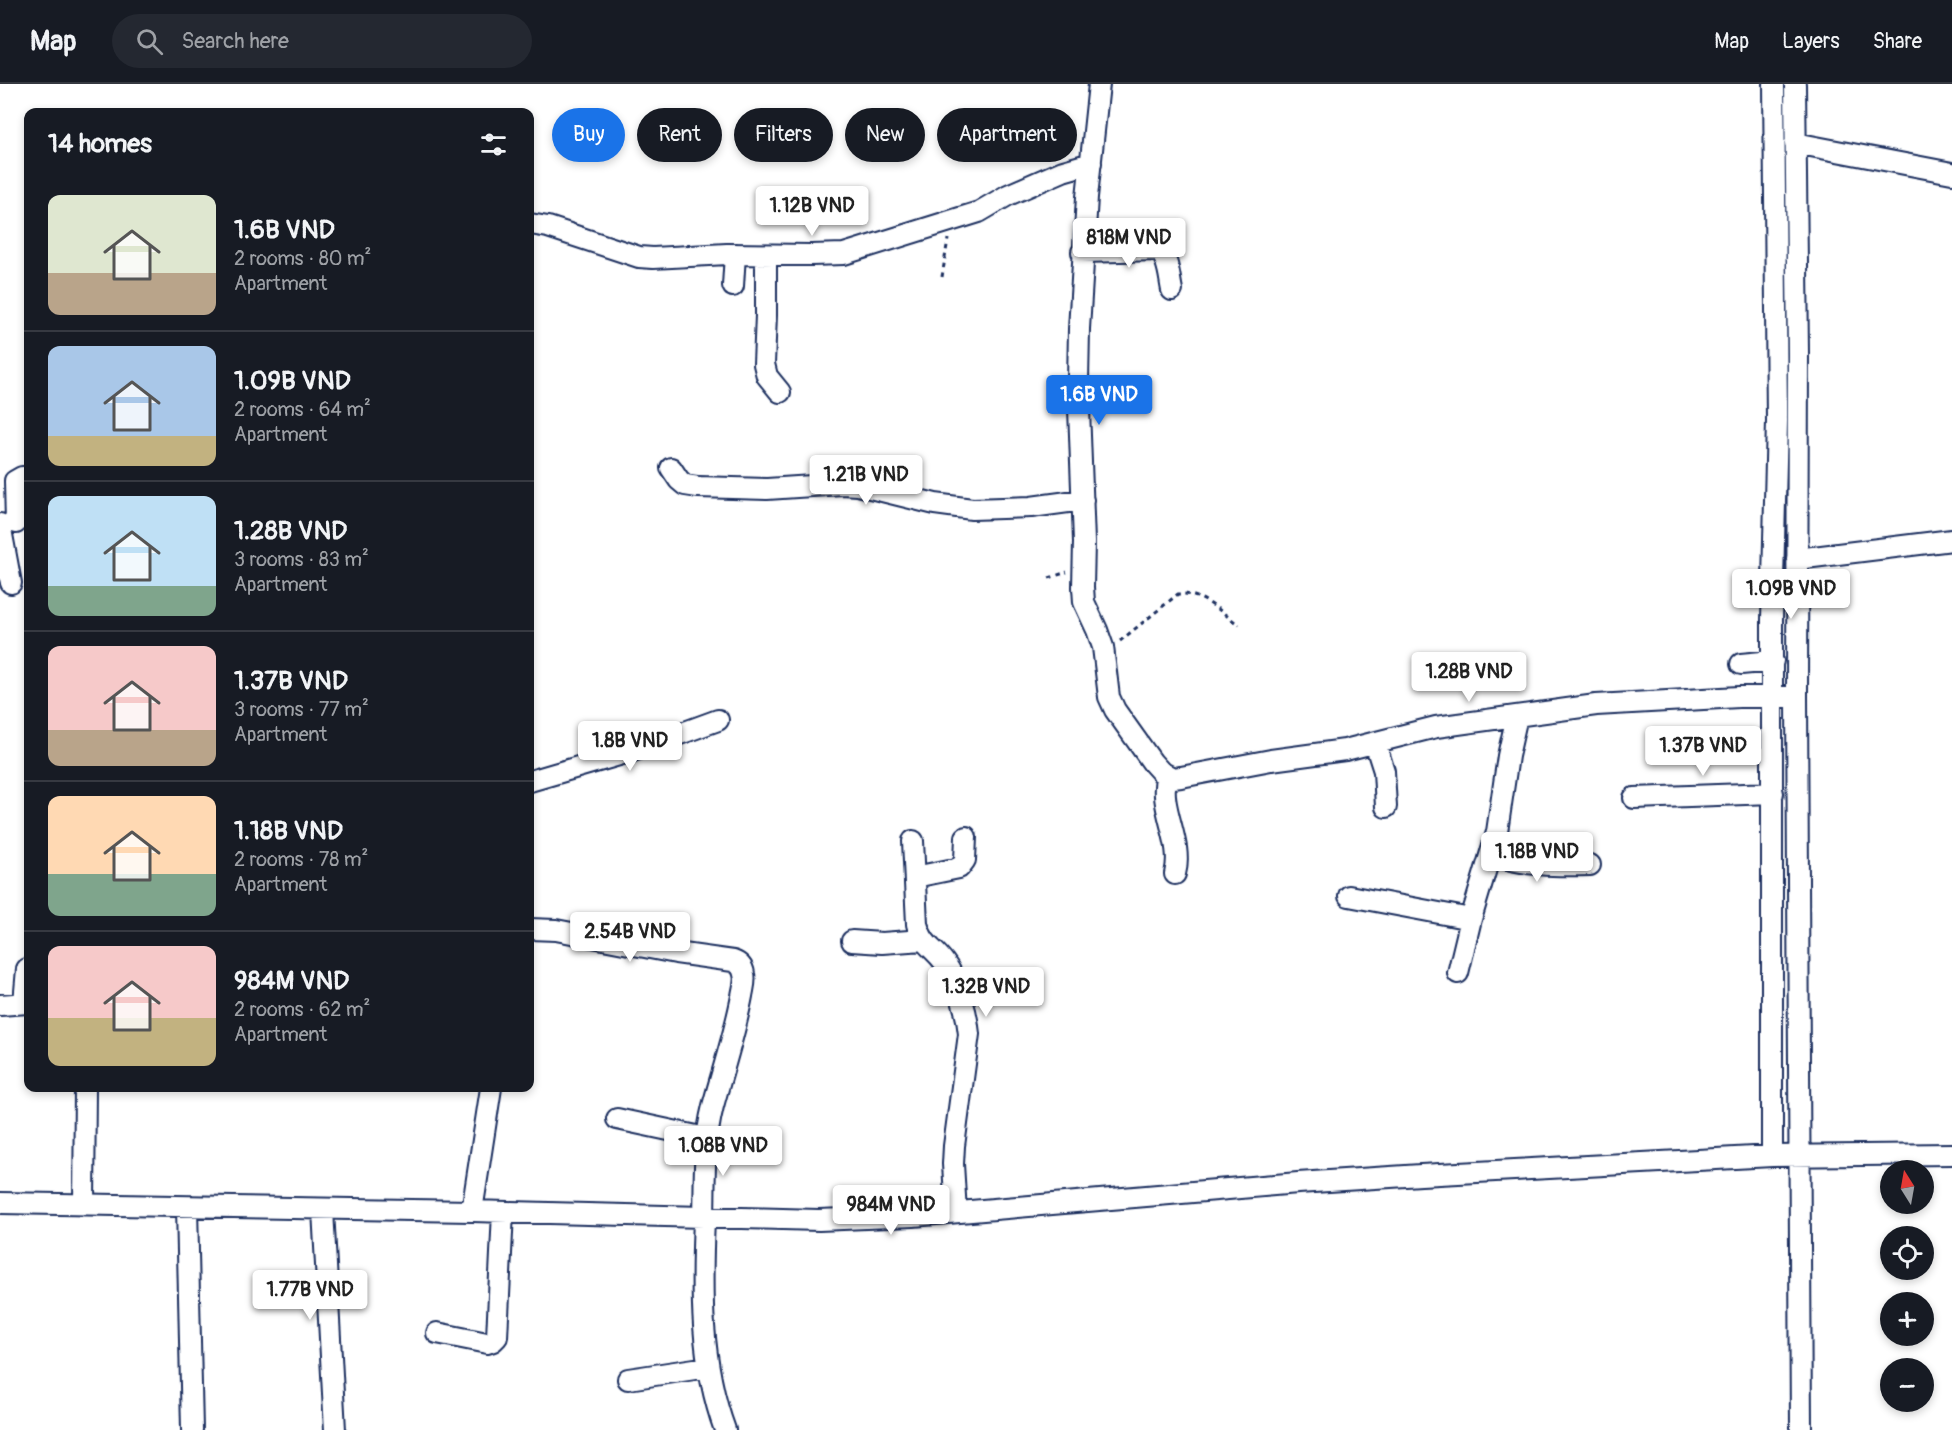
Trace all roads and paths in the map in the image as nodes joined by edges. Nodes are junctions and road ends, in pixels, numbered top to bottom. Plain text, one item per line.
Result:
1 (1099, 84) edge
2 (1774, 84) edge
3 (1795, 84) edge
4 (1795, 143) junction
5 (1091, 163) junction
6 (1952, 173) edge
7 (947, 222) junction
8 (534, 225) edge
9 (1082, 252) junction
10 (735, 254) junction
11 (766, 255) junction
12 (942, 277) dead end
13 (733, 286) dead end
14 (1172, 290) dead end
15 (780, 392) dead end
16 (671, 468) dead end
17 (24, 477) edge
18 (1083, 500) junction
19 (11, 523) edge
20 (1952, 540) edge
21 (1797, 559) junction
22 (12, 583) dead end
23 (1239, 625) dead end
24 (1104, 652) junction
25 (1773, 661) junction
26 (1741, 664) dead end
27 (1785, 697) junction
28 (1517, 716) junction
29 (718, 720) dead end
30 (1375, 743) junction
31 (1167, 776) junction
32 (534, 780) edge
33 (1773, 793) junction
34 (1634, 798) dead end
35 (1386, 807) dead end
36 (966, 837) dead end
37 (913, 841) dead end
38 (1491, 854) junction
39 (1590, 866) dead end
40 (1175, 874) dead end
41 (915, 877) junction
42 (1349, 896) dead end
43 (1471, 919) junction
44 (534, 929) edge
45 (923, 940) junction
46 (852, 941) dead end
47 (1458, 973) dead end
48 (24, 1003) edge
49 (0, 1005) edge
50 (85, 1092) edge
51 (490, 1092) edge
52 (617, 1119) dead end
53 (706, 1138) junction
54 (1952, 1154) edge
55 (1786, 1156) junction
56 (0, 1203) edge
57 (84, 1204) junction
58 (187, 1208) junction
59 (322, 1210) junction
60 (472, 1211) junction
61 (503, 1212) junction
62 (956, 1212) junction
63 (704, 1217) junction
64 (437, 1333) dead end
65 (708, 1367) junction
66 (628, 1378) dead end
67 (192, 1430) edge
68 (335, 1430) edge
69 (725, 1430) edge
70 (1801, 1430) edge

1 - 5 street
2 - 25 street
3 - 4 street
4 - 6 street
4 - 21 street
5 - 7 street
5 - 9 street
7 - 11 street
7 - 12 path
8 - 10 street
9 - 14 street
9 - 18 street
10 - 11 street
10 - 13 street
11 - 15 street
16 - 18 street
17 - 19 street
18 - 24 street
19 - 22 street
20 - 21 street
21 - 27 street
23 - 24 path
24 - 31 street
25 - 26 street
25 - 27 street
27 - 28 street
27 - 33 street
27 - 55 street
28 - 30 street
28 - 38 street
29 - 32 street
30 - 31 street
30 - 35 street
31 - 40 street
33 - 34 street
33 - 55 street
36 - 41 street
37 - 41 street
38 - 39 street
38 - 43 street
41 - 45 street
42 - 43 street
43 - 47 street
44 - 53 street
45 - 46 street
45 - 62 street
48 - 49 street
50 - 57 street
51 - 60 street
52 - 53 street
53 - 63 street
54 - 55 street
55 - 62 street
55 - 70 street
56 - 57 street
57 - 58 street
58 - 59 street
58 - 67 street
59 - 60 street
59 - 68 street
60 - 61 street
61 - 63 street
61 - 64 street
62 - 63 street
63 - 65 street
65 - 66 street
65 - 69 street

